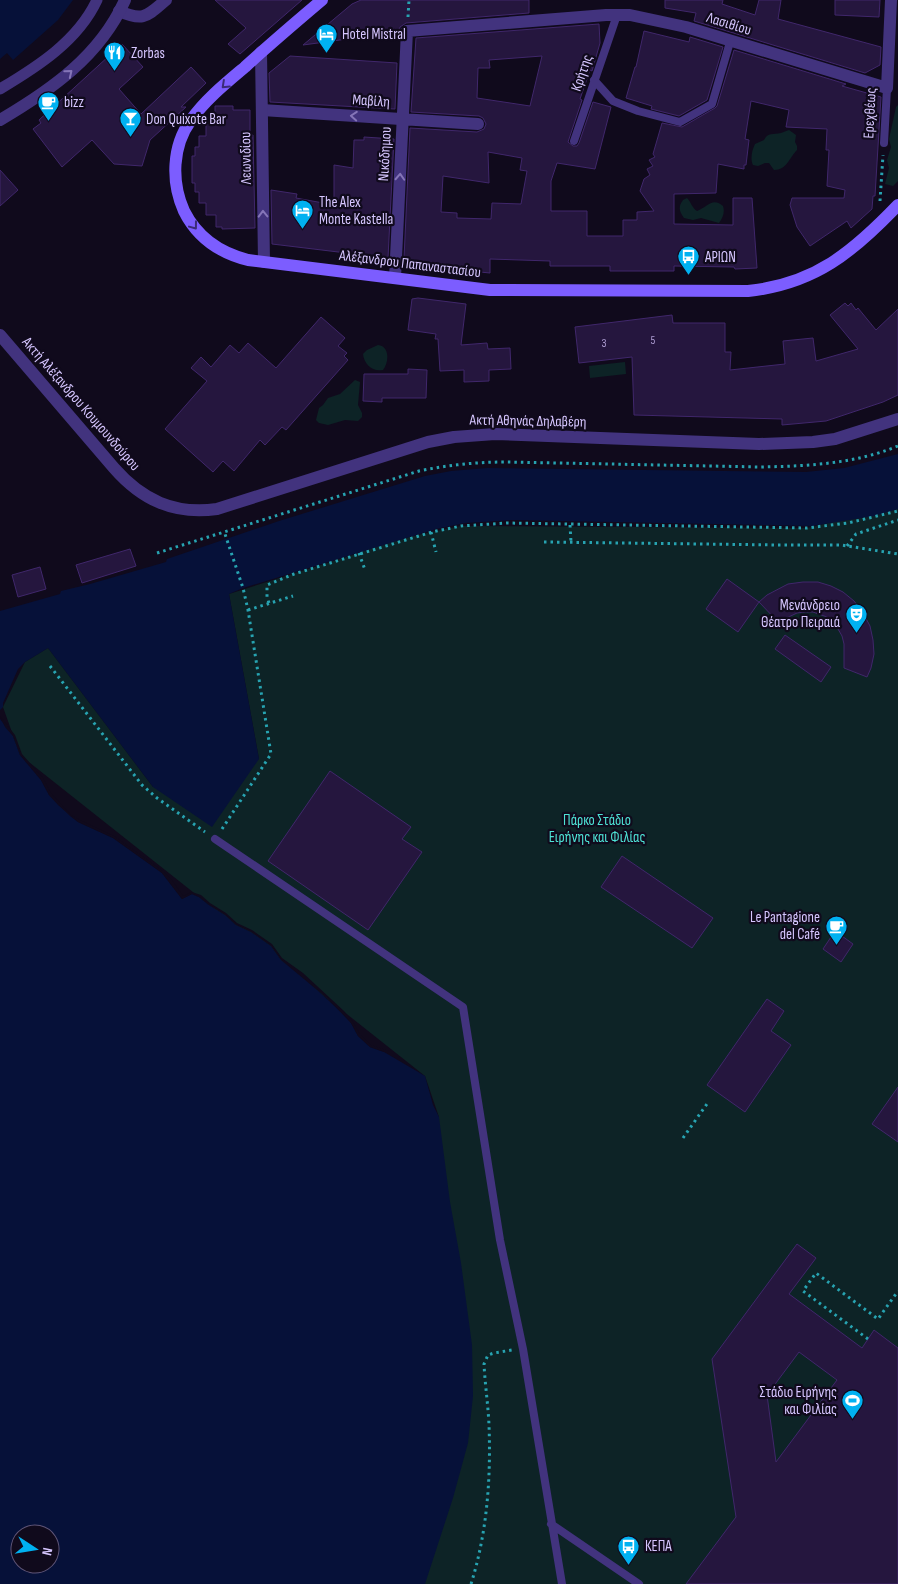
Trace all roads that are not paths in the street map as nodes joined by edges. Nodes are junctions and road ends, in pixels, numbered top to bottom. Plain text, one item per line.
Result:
1 (97, 0) edge
2 (166, 0) edge
3 (322, 0) edge
4 (891, 0) edge
5 (122, 6) edge
6 (617, 15) junction
7 (407, 31) joint
8 (730, 42) junction
9 (261, 52) junction
10 (594, 80) junction
11 (888, 88) junction
12 (0, 89) edge
13 (262, 110) junction
14 (0, 120) edge
15 (402, 120) junction
16 (478, 124) dead end
17 (574, 140) dead end
18 (884, 143) road end
19 (898, 205) edge
20 (264, 262) junction
21 (395, 278) junction
22 (0, 335) edge
23 (898, 419) edge
24 (166, 505) joint
25 (215, 839) road end
26 (551, 1524) junction
27 (562, 1584) edge
28 (639, 1584) edge

1 - 12 street
2 - 5 street
3 - 9 main road, Αλέξανδρου Παπαναστασίου
4 - 11 street, Ερεχθέως
14 -> 5 street
6 - 7 street, Λασιθίου
6 - 8 street, Λασιθίου
6 - 10 lane, Κρήτης
7 - 15 street, Νικόδημου
8 - 10 lane
8 - 11 street, Λασιθίου
9 - 13 street, Λεωνιδίου
9 -> 20 main road, Αλέξανδρου Παπαναστασίου
10 - 17 lane, Κρήτης
11 - 18 lane, Ερεχθέως
15 -> 13 street, Μαβίλη
20 -> 13 street, Λεωνιδίου
15 - 16 street, Μαβίλη
21 -> 15 street, Νικόδημου
19 - 21 main road, Αλέξανδρου Παπαναστασίου
20 - 21 main road, Αλέξανδρου Παπαναστασίου
22 - 24 street, Ακτή Αλέξανδρου Κουμουνδούρου
23 - 24 street, Ακτή Αθηνάς Δηλαβέρη
25 - 26 lane
26 - 27 lane
26 - 28 lane

